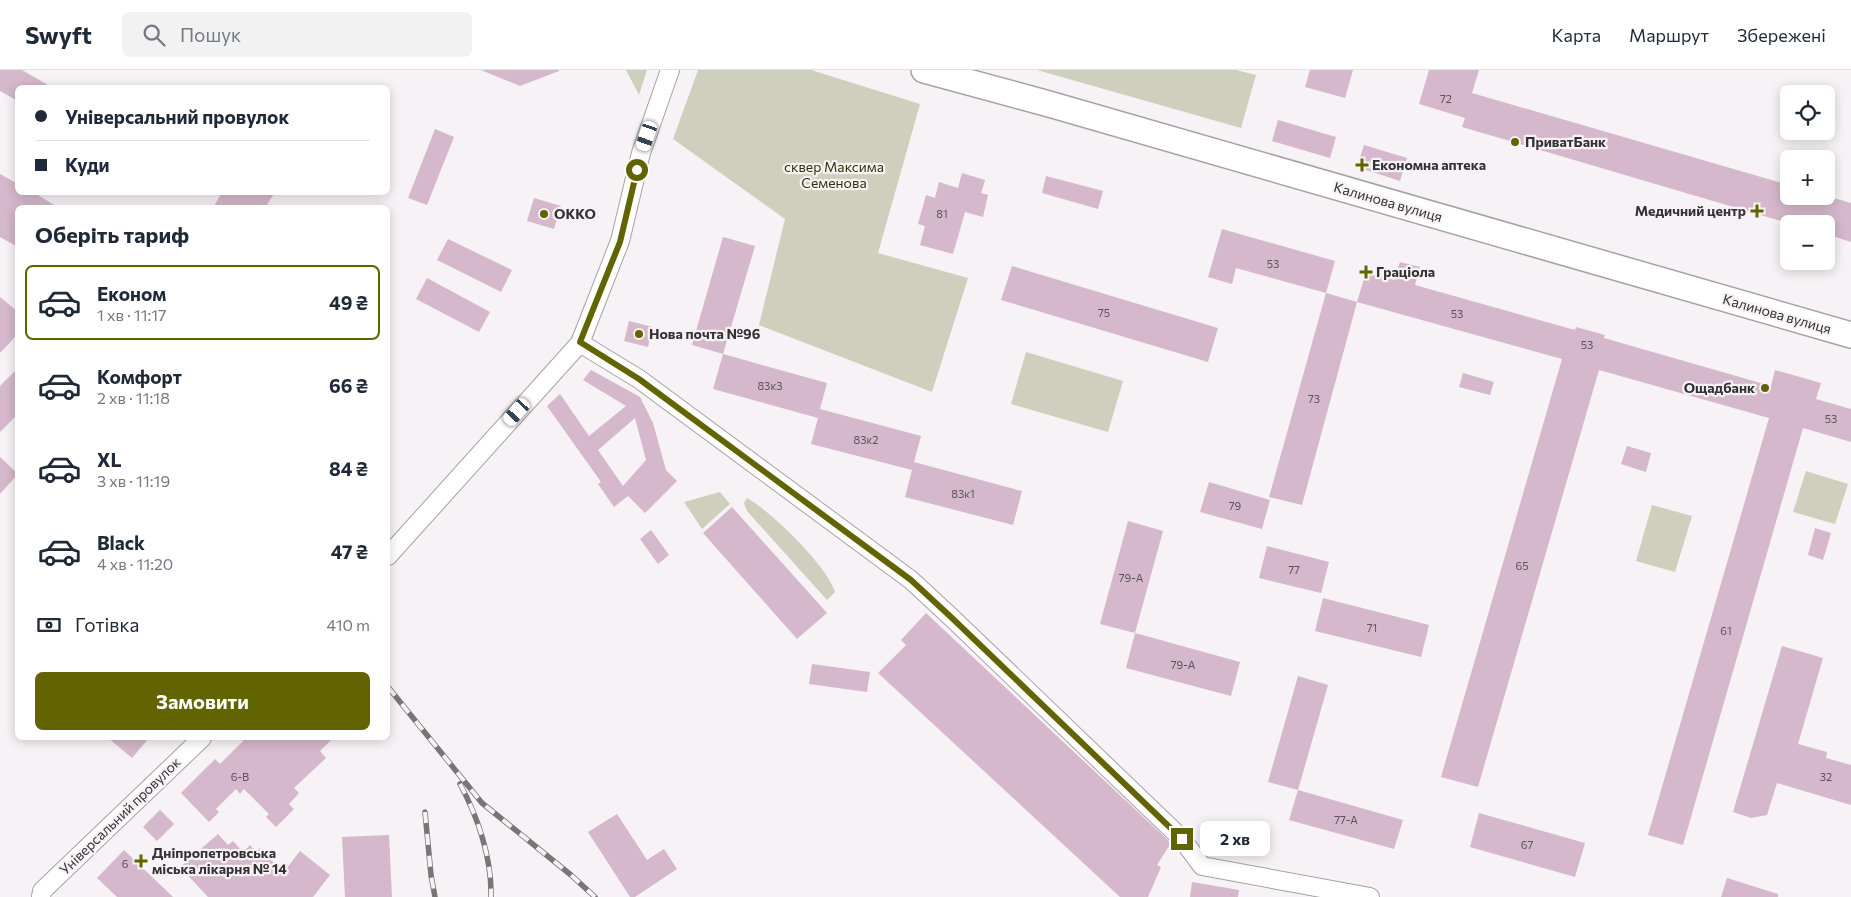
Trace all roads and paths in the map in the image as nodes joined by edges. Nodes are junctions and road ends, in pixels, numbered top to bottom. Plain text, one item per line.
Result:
1 (670, 70) edge
2 (924, 70) edge
3 (1851, 335) edge
4 (580, 342) junction
5 (390, 554) edge
6 (200, 740) edge
7 (41, 897) edge
8 (1370, 897) edge

1 - 4 street
2 - 3 main road, Калинова вулиця
4 - 5 street
4 - 8 street
6 - 7 street, Універсальний провулок

